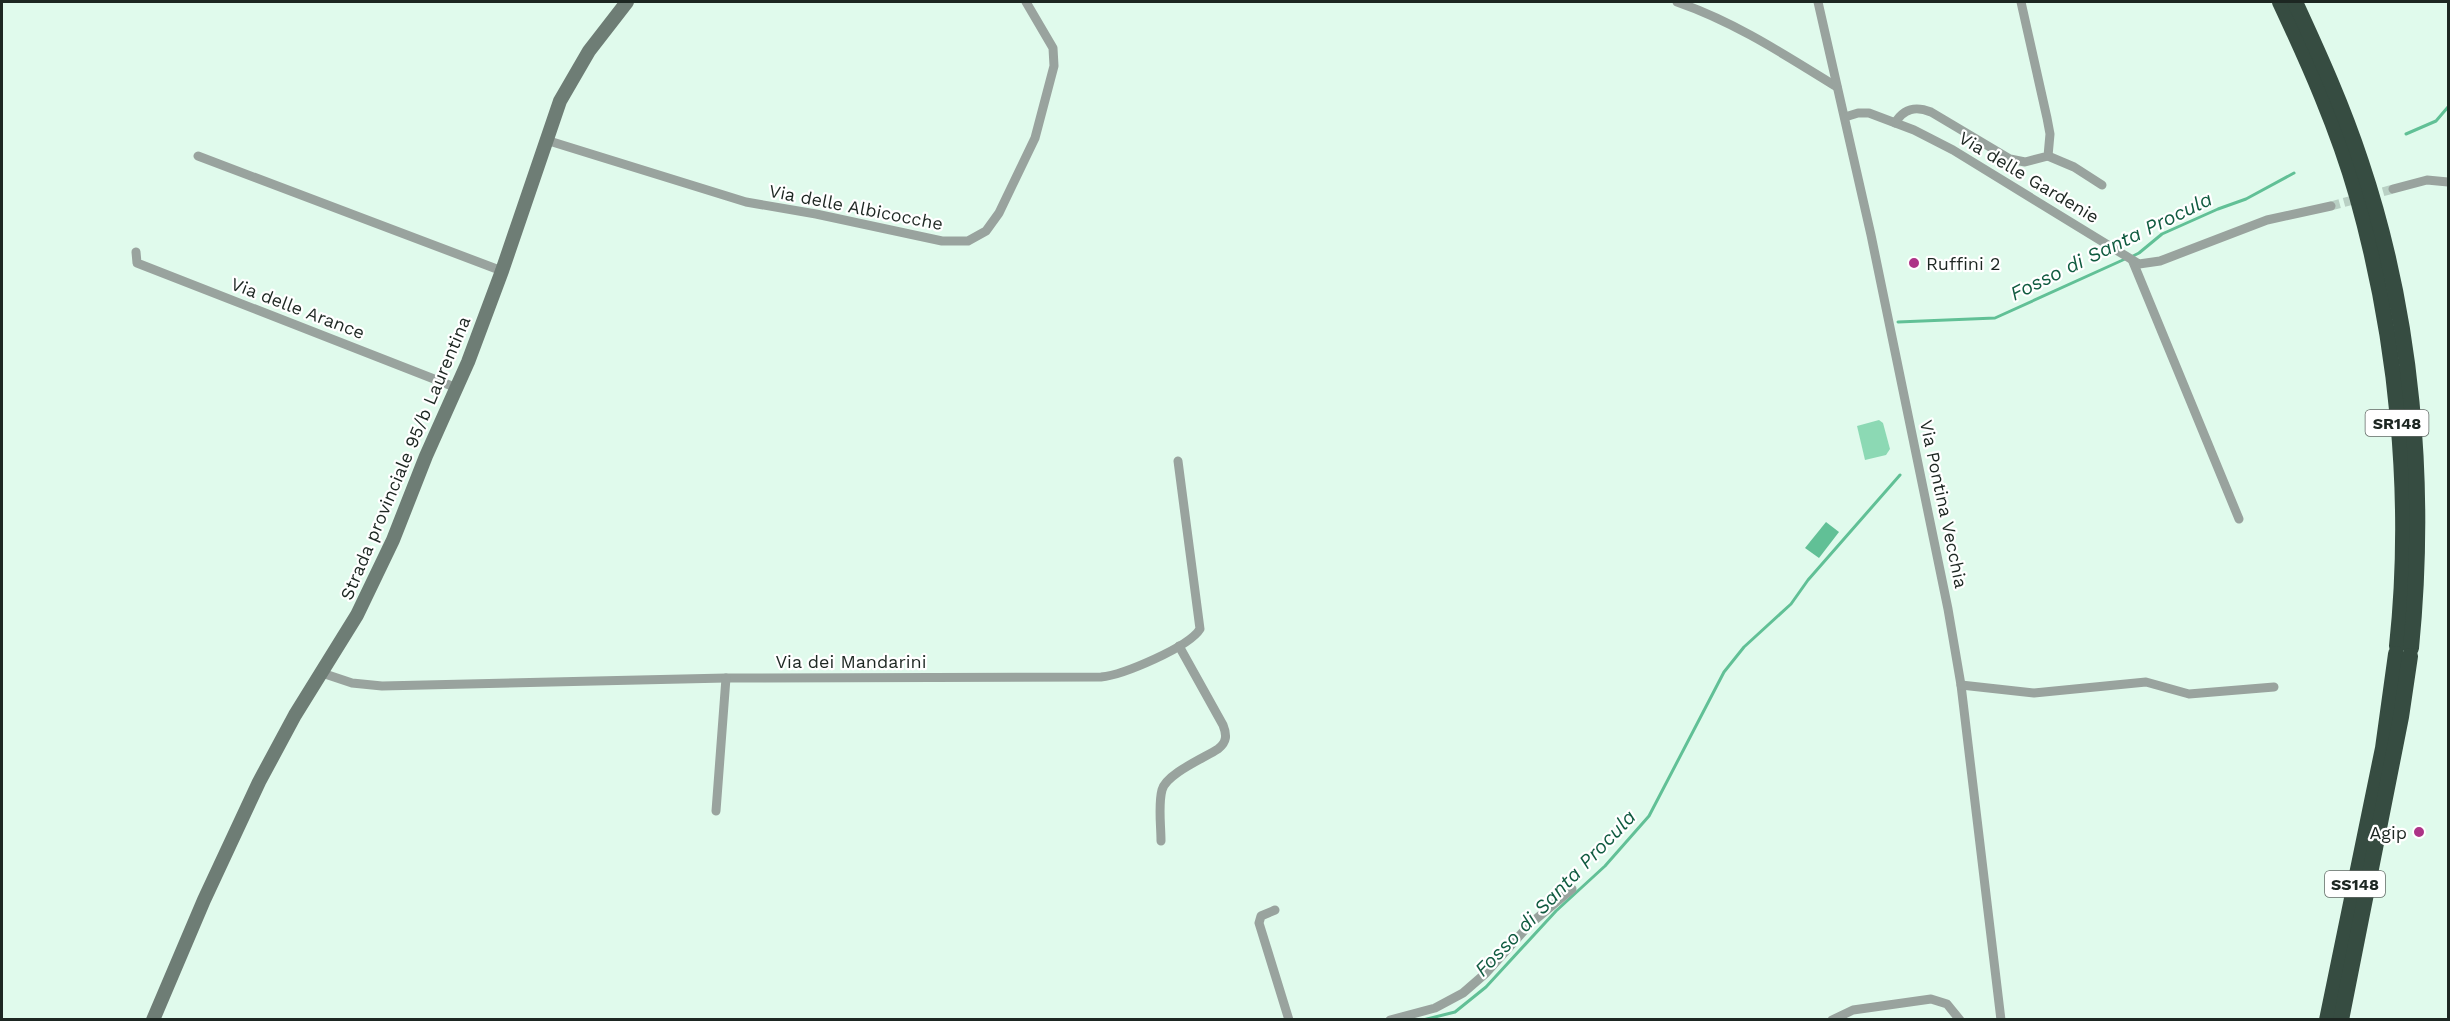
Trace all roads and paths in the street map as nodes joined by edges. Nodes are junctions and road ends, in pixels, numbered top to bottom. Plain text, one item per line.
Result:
1 (627, 2) edge
2 (1026, 2) edge
3 (1677, 2) edge
4 (1818, 2) edge
5 (2021, 2) edge
6 (2280, 2) edge
7 (2295, 2) edge
8 (1837, 87) junction
9 (1845, 117) junction
10 (1894, 123) junction
11 (546, 140) junction
12 (198, 156) dead end
13 (2048, 156) junction
14 (2448, 182) edge
15 (2102, 185) dead end
16 (2393, 189) tunnel mouth
17 (2365, 197) junction
18 (2331, 206) tunnel mouth
19 (136, 252) dead end
20 (2133, 262) junction
21 (502, 271) junction
22 (457, 388) junction
23 (1178, 461) dead end
24 (2239, 519) dead end
25 (1179, 646) junction
26 (322, 673) junction
27 (726, 678) junction
28 (1961, 685) junction
29 (2274, 687) dead end
30 (2389, 749) junction
31 (716, 811) dead end
32 (1161, 842) dead end
33 (1572, 889) dead end
34 (1275, 910) dead end
35 (1435, 1008) junction
36 (153, 1020) edge
37 (1288, 1020) edge
38 (1390, 1020) edge
39 (1438, 1020) edge
40 (1832, 1020) edge
41 (1960, 1020) edge
42 (2001, 1020) edge
43 (2327, 1020) edge
44 (2341, 1020) edge

1 - 11 main road, Strada provinciale 95/b Laurentina
2 - 11 street, Via delle Albicocche
3 - 8 street
4 - 8 street, Via Pontina Vecchia
5 - 13 street
6 - 17 highway, SR148
7 - 17 highway, SR148
8 - 9 street, Via Pontina Vecchia
9 - 10 street, Via delle Gardenie
9 - 28 street, Via Pontina Vecchia
10 - 13 street
10 - 20 street, Via delle Gardenie
11 - 21 main road, Strada provinciale 95/b Laurentina
12 - 21 street
13 - 15 street
14 - 16 street
17 - 30 highway, SR148
18 - 20 street
19 - 22 street, Via delle Arance
20 - 24 street
21 - 22 main road, Strada provinciale 95/b Laurentina
22 - 26 main road, Strada provinciale 95/b Laurentina
23 - 25 street, Via dei Mandarini
25 - 27 street, Via dei Mandarini
25 - 32 street
26 - 27 street, Via dei Mandarini
26 - 36 main road, Strada provinciale 95/b Laurentina
27 - 31 street
28 - 29 street
28 - 42 street, Via Pontina Vecchia
30 - 43 highway, SS148
30 - 44 highway, SS148
33 - 35 street
34 - 37 street
35 - 38 street
35 - 39 street
40 - 41 street

